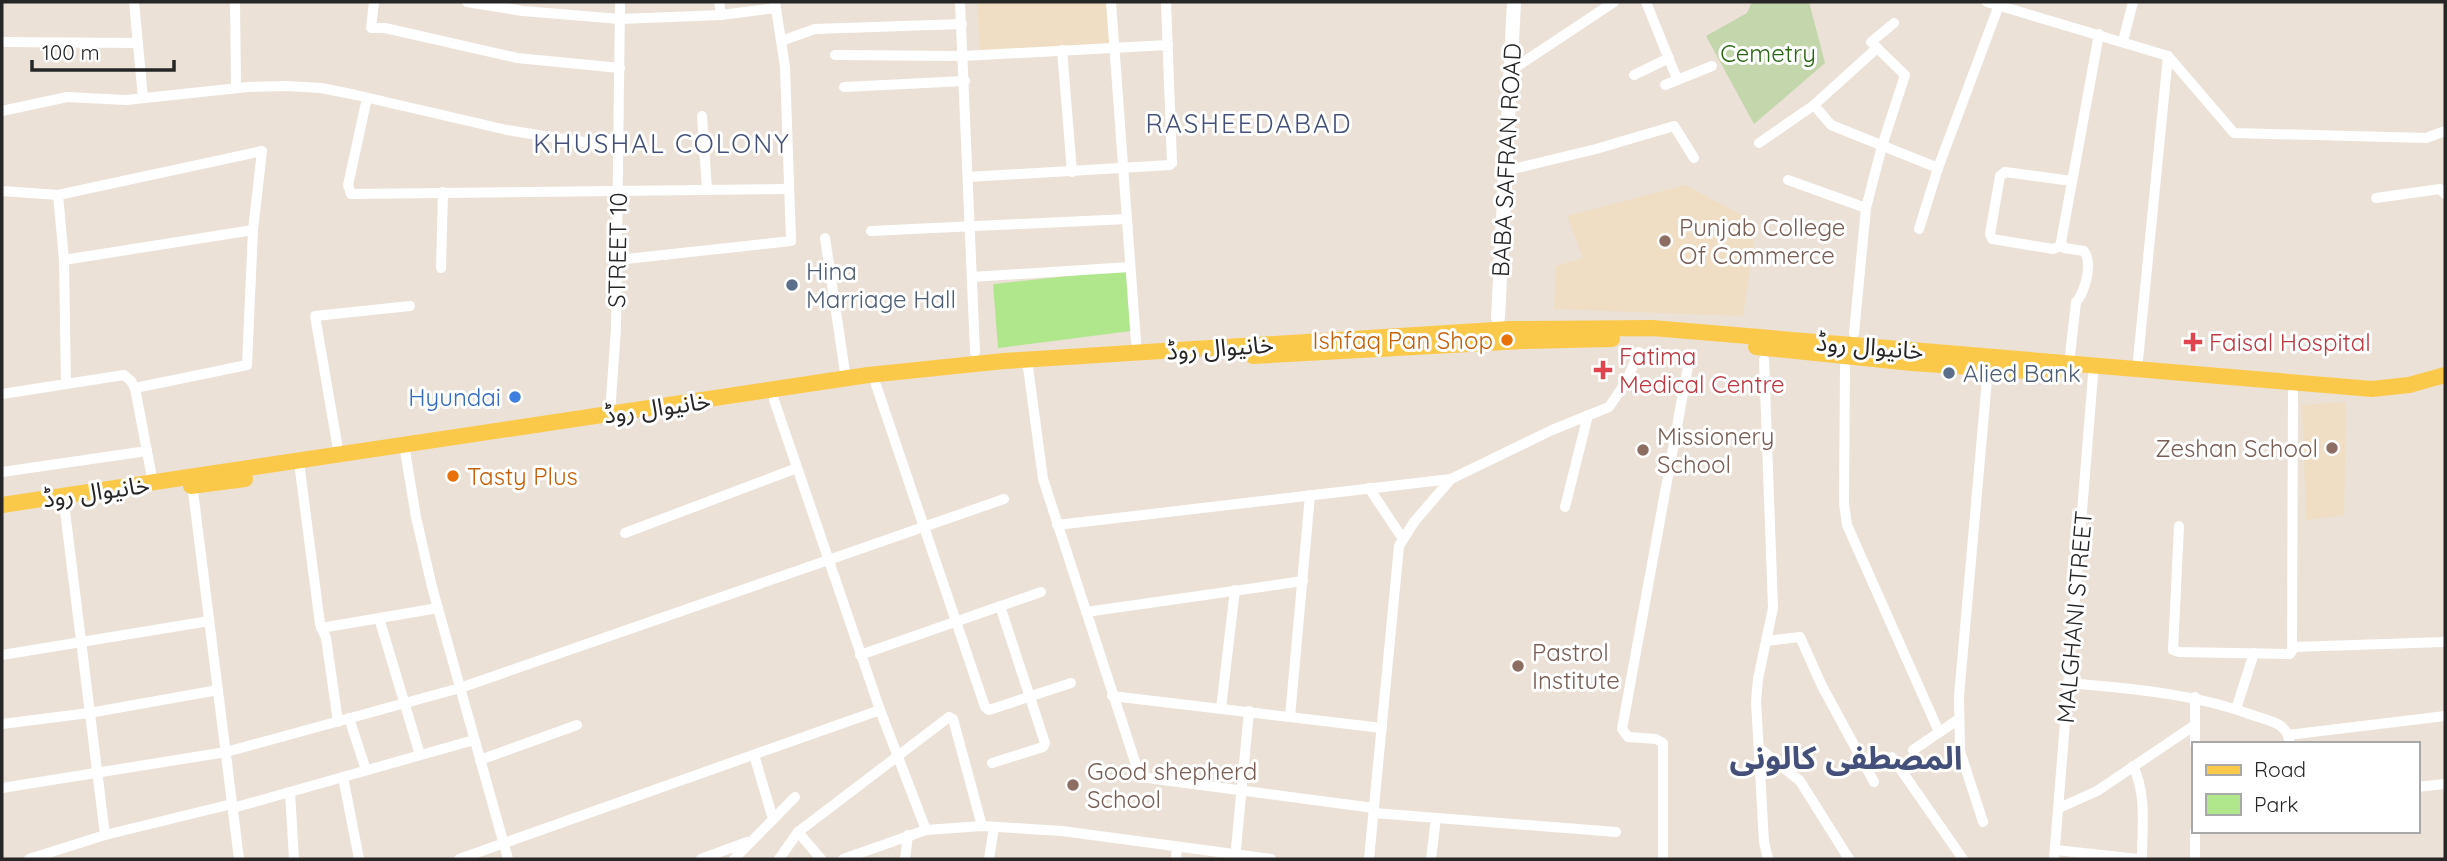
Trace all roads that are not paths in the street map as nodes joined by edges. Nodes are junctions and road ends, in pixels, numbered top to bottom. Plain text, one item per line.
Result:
1 (134, 2) edge
2 (235, 2) edge
3 (374, 2) edge
4 (467, 2) edge
5 (620, 2) edge
6 (719, 2) edge
7 (960, 2) edge
8 (1111, 2) edge
9 (1166, 2) edge
10 (1514, 2) edge
11 (1614, 2) edge
12 (1646, 2) edge
13 (1987, 2) edge
14 (2028, 2) edge
15 (2133, 2) edge
16 (775, 5) edge
17 (1998, 5) junction
18 (2025, 13) junction
19 (720, 15) junction
20 (620, 19) junction
21 (1894, 23) dead end
22 (962, 24) junction
23 (2099, 34) junction
24 (781, 41) junction
25 (2123, 41) junction
26 (2, 42) edge
27 (138, 43) junction
28 (1168, 45) junction
29 (1115, 48) junction
30 (1877, 48) junction
31 (1062, 51) junction
32 (835, 55) dead end
33 (963, 56) junction
34 (2168, 56) junction
35 (1669, 58) junction
36 (1712, 66) dead end
37 (620, 68) junction
38 (1510, 71) junction
39 (1634, 75) dead end
40 (1677, 79) junction
41 (965, 81) junction
42 (1665, 85) dead end
43 (844, 87) dead end
44 (236, 88) junction
45 (143, 98) junction
46 (367, 98) junction
47 (1814, 105) junction
48 (2, 111) edge
49 (702, 116) dead end
50 (2445, 131) edge
51 (620, 137) junction
52 (1759, 143) dead end
53 (1882, 146) junction
54 (1694, 158) dead end
55 (1938, 168) junction
56 (1123, 169) junction
57 (1505, 171) junction
58 (1072, 172) junction
59 (968, 177) junction
60 (1788, 180) dead end
61 (2072, 181) junction
62 (707, 190) junction
63 (789, 190) junction
64 (2, 191) edge
65 (443, 192) junction
66 (618, 192) junction
67 (2445, 194) edge
68 (58, 195) junction
69 (2376, 198) dead end
70 (1866, 208) junction
71 (1127, 219) junction
72 (970, 226) junction
73 (1919, 229) dead end
74 (253, 230) junction
75 (871, 231) dead end
76 (825, 237) dead end
77 (2061, 246) junction
78 (64, 260) junction
79 (617, 260) junction
80 (1130, 267) junction
81 (441, 268) dead end
82 (972, 277) junction
83 (411, 306) dead end
84 (1498, 318) dead end
85 (1854, 333) dead end
86 (1136, 342) dead end
87 (975, 352) dead end
88 (1639, 352) dead end
89 (1690, 355) dead end
90 (1763, 360) dead end
91 (2069, 364) junction
92 (1845, 366) dead end
93 (1028, 367) junction
94 (1988, 368) junction
95 (2137, 370) junction
96 (2093, 375) junction
97 (2445, 375) edge
98 (846, 379) junction
99 (2445, 382) edge
100 (66, 384) junction
101 (876, 384) junction
102 (135, 388) junction
103 (2293, 393) junction
104 (2, 394) edge
105 (774, 400) junction
106 (610, 414) junction
107 (1588, 415) junction
108 (405, 450) junction
109 (147, 451) junction
110 (339, 455) junction
111 (797, 468) junction
112 (300, 470) junction
113 (2, 472) edge
114 (1451, 479) junction
115 (192, 481) junction
116 (153, 482) junction
117 (1369, 488) junction
118 (1310, 495) junction
119 (63, 499) junction
120 (1004, 499) dead end
121 (2, 505) edge
122 (1564, 507) dead end
123 (2, 515) edge
124 (1057, 524) junction
125 (2179, 526) dead end
126 (924, 527) junction
127 (625, 533) dead end
128 (1403, 539) junction
129 (829, 561) junction
130 (1303, 580) junction
131 (1235, 590) junction
132 (1041, 592) dead end
133 (1000, 606) junction
134 (438, 608) junction
135 (1086, 612) junction
136 (379, 618) junction
137 (209, 621) junction
138 (956, 621) junction
139 (321, 628) junction
140 (1766, 641) junction
141 (81, 642) junction
142 (2445, 642) edge
143 (2293, 647) junction
144 (2254, 653) junction
145 (2, 654) edge
146 (860, 655) junction
147 (1072, 683) dead end
148 (2068, 683) junction
149 (460, 688) junction
150 (218, 690) junction
151 (1030, 696) junction
152 (1112, 696) junction
153 (2195, 697) junction
154 (403, 704) junction
155 (1221, 708) junction
156 (2236, 709) junction
157 (880, 710) junction
158 (1249, 711) junction
159 (89, 713) junction
160 (1290, 716) junction
161 (2445, 716) edge
162 (349, 718) junction
163 (1959, 719) junction
164 (338, 722) junction
165 (2, 724) edge
166 (577, 725) dead end
167 (2194, 725) junction
168 (1382, 728) junction
169 (1940, 732) junction
170 (2289, 739) edge
171 (474, 740) junction
172 (2195, 742) edge
173 (1759, 748) junction
174 (1913, 750) dead end
175 (226, 752) junction
176 (420, 755) junction
177 (754, 755) junction
178 (898, 755) junction
179 (1892, 757) dead end
180 (480, 760) junction
181 (992, 763) dead end
182 (2133, 766) junction
183 (366, 770) junction
184 (97, 773) junction
185 (343, 777) junction
186 (1874, 782) dead end
187 (2445, 784) edge
188 (2419, 787) edge
189 (2, 788) edge
190 (1241, 791) junction
191 (289, 792) junction
192 (795, 797) dead end
193 (232, 806) junction
194 (2059, 808) junction
195 (1374, 810) junction
196 (1436, 818) junction
197 (773, 819) junction
198 (1983, 822) dead end
199 (982, 826) junction
200 (994, 827) junction
201 (926, 830) junction
202 (798, 832) junction
203 (1616, 832) dead end
204 (2195, 833) edge
205 (105, 835) junction
206 (908, 835) junction
207 (752, 841) junction
208 (503, 843) junction
209 (1177, 847) junction
210 (2055, 855) edge
211 (1235, 857) edge
212 (2118, 857) edge
213 (29, 859) edge
214 (239, 859) edge
215 (294, 859) edge
216 (359, 859) edge
217 (459, 859) edge
218 (508, 859) edge
219 (701, 859) edge
220 (734, 859) edge
221 (779, 859) edge
222 (821, 859) edge
223 (843, 859) edge
224 (905, 859) edge
225 (989, 859) edge
226 (1176, 859) edge
227 (1271, 859) edge
228 (1369, 859) edge
229 (1431, 859) edge
230 (1663, 859) edge
231 (1768, 859) edge
232 (1849, 859) edge
233 (1963, 859) edge
234 (2140, 859) edge
235 (2195, 859) edge

1 - 27 street
2 - 44 street
3 - 37 street
4 - 20 street
5 - 20 street, STREET 10
6 - 19 street
7 - 22 street
8 - 29 street
9 - 28 street
10 - 38 main road, BABA SAFRAN ROAD
11 - 38 street
12 - 35 street
13 - 17 street
14 - 18 street
15 - 25 street
16 - 19 street
16 - 24 street
17 - 18 street
17 - 55 street
18 - 23 street
19 - 20 street
20 - 37 street, STREET 10
21 - 30 street
22 - 24 street
22 - 33 street
23 - 25 street
23 - 61 street
24 - 63 street
25 - 34 street
26 - 27 street
27 - 45 street
28 - 29 street
28 - 56 street
29 - 31 street
29 - 56 street
30 - 47 street
30 - 53 street
31 - 33 street
31 - 58 street
32 - 33 street
33 - 41 street
34 - 50 street
34 - 95 street
35 - 39 street
35 - 40 street
36 - 40 street
37 - 51 street, STREET 10
38 - 57 main road, BABA SAFRAN ROAD
40 - 42 street
41 - 43 street
41 - 59 street
44 - 45 street
44 - 46 street
45 - 48 street
46 - 51 street
46 - 65 street
47 - 52 street
47 - 53 street
49 - 62 street
51 - 66 street, STREET 10
53 - 55 street
53 - 70 street
54 - 57 street
55 - 73 street
56 - 58 street
56 - 71 street
57 - 84 main road, BABA SAFRAN ROAD
58 - 59 street
59 - 72 street
60 - 70 street
61 - 77 street
61 - 77 street
62 - 63 street
62 - 66 street
63 - 79 street
64 - 68 street
65 - 66 street
65 - 81 street
66 - 79 street, STREET 10
67 - 69 street
68 - 74 street
68 - 78 street
70 - 85 street
71 - 72 street
71 - 80 street
72 - 75 street
72 - 82 street
74 - 78 street
74 - 102 street
76 - 98 street
77 - 91 street
78 - 100 street
79 - 106 street, STREET 10
80 - 82 street
80 - 86 street
82 - 87 street
83 - 110 street
88 - 107 street
89 - 230 street
90 - 140 street
91 - 95 main road, خانیوال روڈ
91 - 98 main road, خانیوال روڈ
92 - 169 street
93 - 94 main road, خانیوال روڈ
93 - 101 main road, خانیوال روڈ
93 - 124 street
94 - 96 main road, خانیوال روڈ
94 - 163 street
95 - 97 main road, خانیوال روڈ
96 - 103 main road, خانیوال روڈ
96 - 148 street, MALGHANI STREET
98 - 106 main road, خانیوال روڈ
99 - 103 main road, خانیوال روڈ
100 - 102 street
100 - 104 street
101 - 105 main road, خانیوال روڈ
101 - 126 street
102 - 109 street
103 - 143 street
105 - 108 main road, خانیوال روڈ
105 - 111 street
106 - 108 main road, خانیوال روڈ
107 - 114 street
107 - 122 street
108 - 110 main road, خانیوال روڈ
108 - 112 main road, خانیوال روڈ
108 - 134 street
109 - 113 street
109 - 116 street
110 - 115 main road, خانیوال روڈ
111 - 127 street
111 - 129 street
112 - 115 main road, خانیوال روڈ
112 - 139 street
114 - 117 street
114 - 128 street
115 - 116 main road, خانیوال روڈ
115 - 119 main road, خانیوال روڈ
115 - 137 street
116 - 119 main road, خانیوال روڈ
117 - 118 street
117 - 128 street
118 - 124 street
118 - 130 street
119 - 121 main road, خانیوال روڈ
119 - 123 main road, خانیوال روڈ
119 - 141 street
120 - 126 street
124 - 135 street
125 - 144 street
126 - 129 street
126 - 138 street
128 - 168 street
129 - 146 street
129 - 149 street
130 - 131 street
130 - 160 street
131 - 135 street
131 - 155 street
132 - 133 street
133 - 138 street
133 - 151 street
134 - 136 street
134 - 149 street
135 - 152 street
136 - 139 street
136 - 154 street
137 - 141 street
137 - 150 street
138 - 146 street
138 - 151 street
139 - 164 street
140 - 173 street
140 - 186 street
141 - 145 street
141 - 159 street
142 - 143 street
143 - 144 street
144 - 156 street
146 - 157 street
147 - 151 street
148 - 153 street
148 - 194 street, MALGHANI STREET
149 - 154 street
149 - 171 street
150 - 159 street
150 - 175 street
151 - 181 street
152 - 155 street
152 - 190 street
153 - 156 street
153 - 167 street
154 - 162 street
154 - 176 street
155 - 158 street
156 - 170 street
157 - 177 street
157 - 178 street
158 - 160 street
158 - 190 street
159 - 165 street
159 - 184 street
160 - 168 street
161 - 170 street
162 - 164 street
162 - 183 street
163 - 169 street
163 - 198 street
164 - 175 street
166 - 180 street
167 - 172 street
167 - 182 street
168 - 195 street
169 - 174 street
171 - 176 street
171 - 180 street
173 - 231 street
173 - 232 street
175 - 184 street
175 - 193 street
176 - 183 street
177 - 197 street
177 - 208 street
178 - 199 street
178 - 201 street
178 - 202 street
179 - 233 street
180 - 208 street
182 - 194 street
182 - 234 street
183 - 185 street
184 - 189 street
184 - 205 street
185 - 191 street
185 - 216 street
187 - 188 street
190 - 195 street
190 - 211 street
191 - 193 street
191 - 215 street
192 - 197 street
193 - 205 street
193 - 214 street
194 - 210 street, MALGHANI STREET
195 - 196 street
195 - 228 street
196 - 203 street
196 - 229 street
197 - 207 street
199 - 200 street
199 - 201 street
200 - 209 street
200 - 225 street
201 - 206 street
202 - 221 street
202 - 222 street
204 - 235 street
205 - 213 street
206 - 223 street
206 - 224 street
207 - 219 street
207 - 220 street
208 - 217 street
208 - 218 street
209 - 211 street
209 - 226 street
210 - 212 street
211 - 227 street
212 - 234 street

